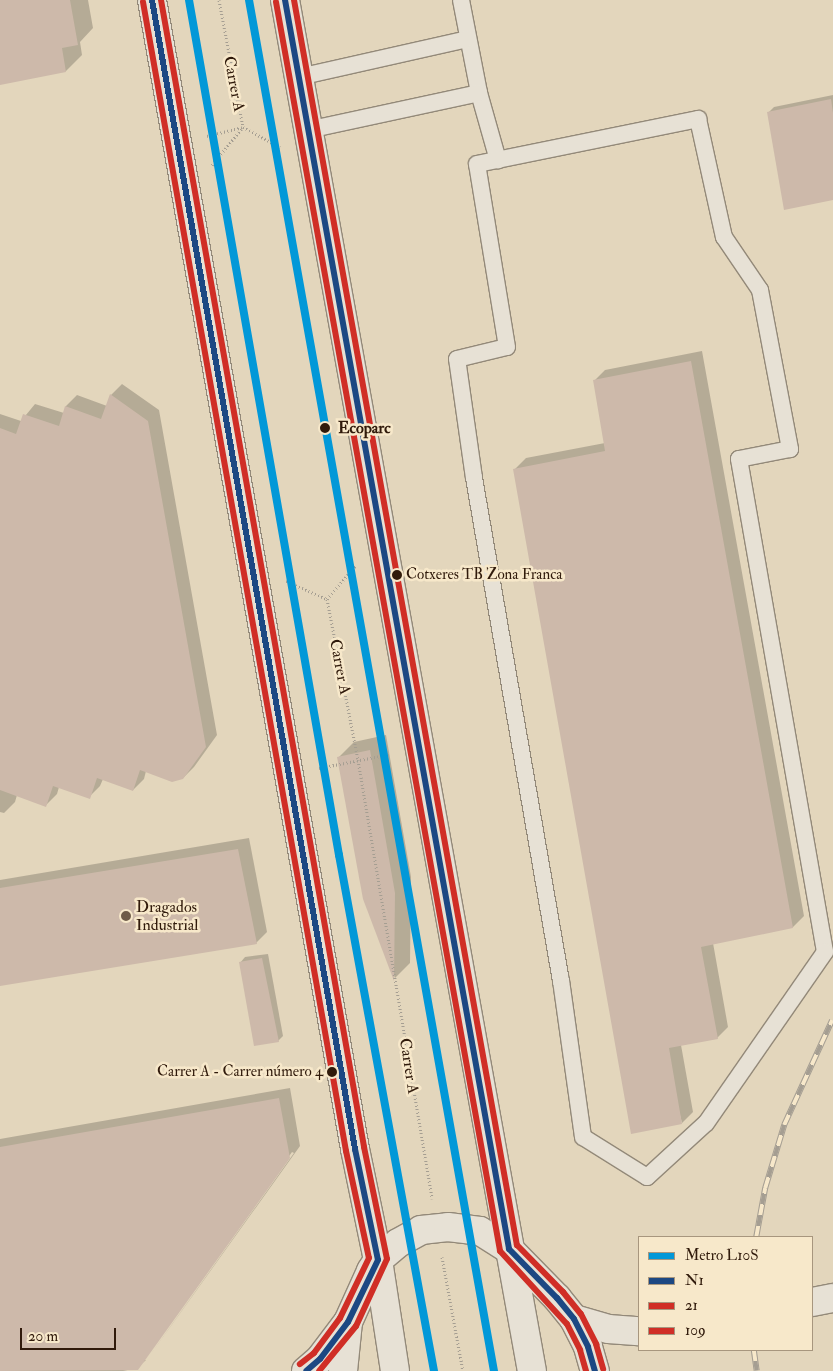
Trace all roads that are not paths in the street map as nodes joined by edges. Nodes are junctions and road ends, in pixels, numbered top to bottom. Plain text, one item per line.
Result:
1 (152, 0) edge
2 (285, 0) edge
3 (461, 0) edge
4 (468, 39) junction
5 (299, 77) junction
6 (479, 93) junction
7 (308, 130) junction
8 (498, 160) junction
9 (509, 1249) junction
10 (378, 1260) junction
11 (833, 1298) edge
12 (813, 1302) edge
13 (574, 1319) junction
14 (348, 1322) junction
15 (638, 1331) edge
16 (306, 1371) edge
17 (343, 1371) edge
18 (395, 1371) edge
19 (532, 1371) edge
20 (595, 1371) edge

1 - 10 main road
2 - 5 main road
3 - 4 lane
4 - 5 lane
4 - 6 lane
5 - 7 main road
6 - 7 lane
6 - 8 lane
7 - 9 main road
8 - 8 lane
9 - 10 main road
9 - 13 main road
9 - 19 main road
10 - 14 main road
10 - 18 main road
11 - 12 main road
13 - 15 main road
13 - 20 main road
14 - 16 main road
14 - 17 main road

